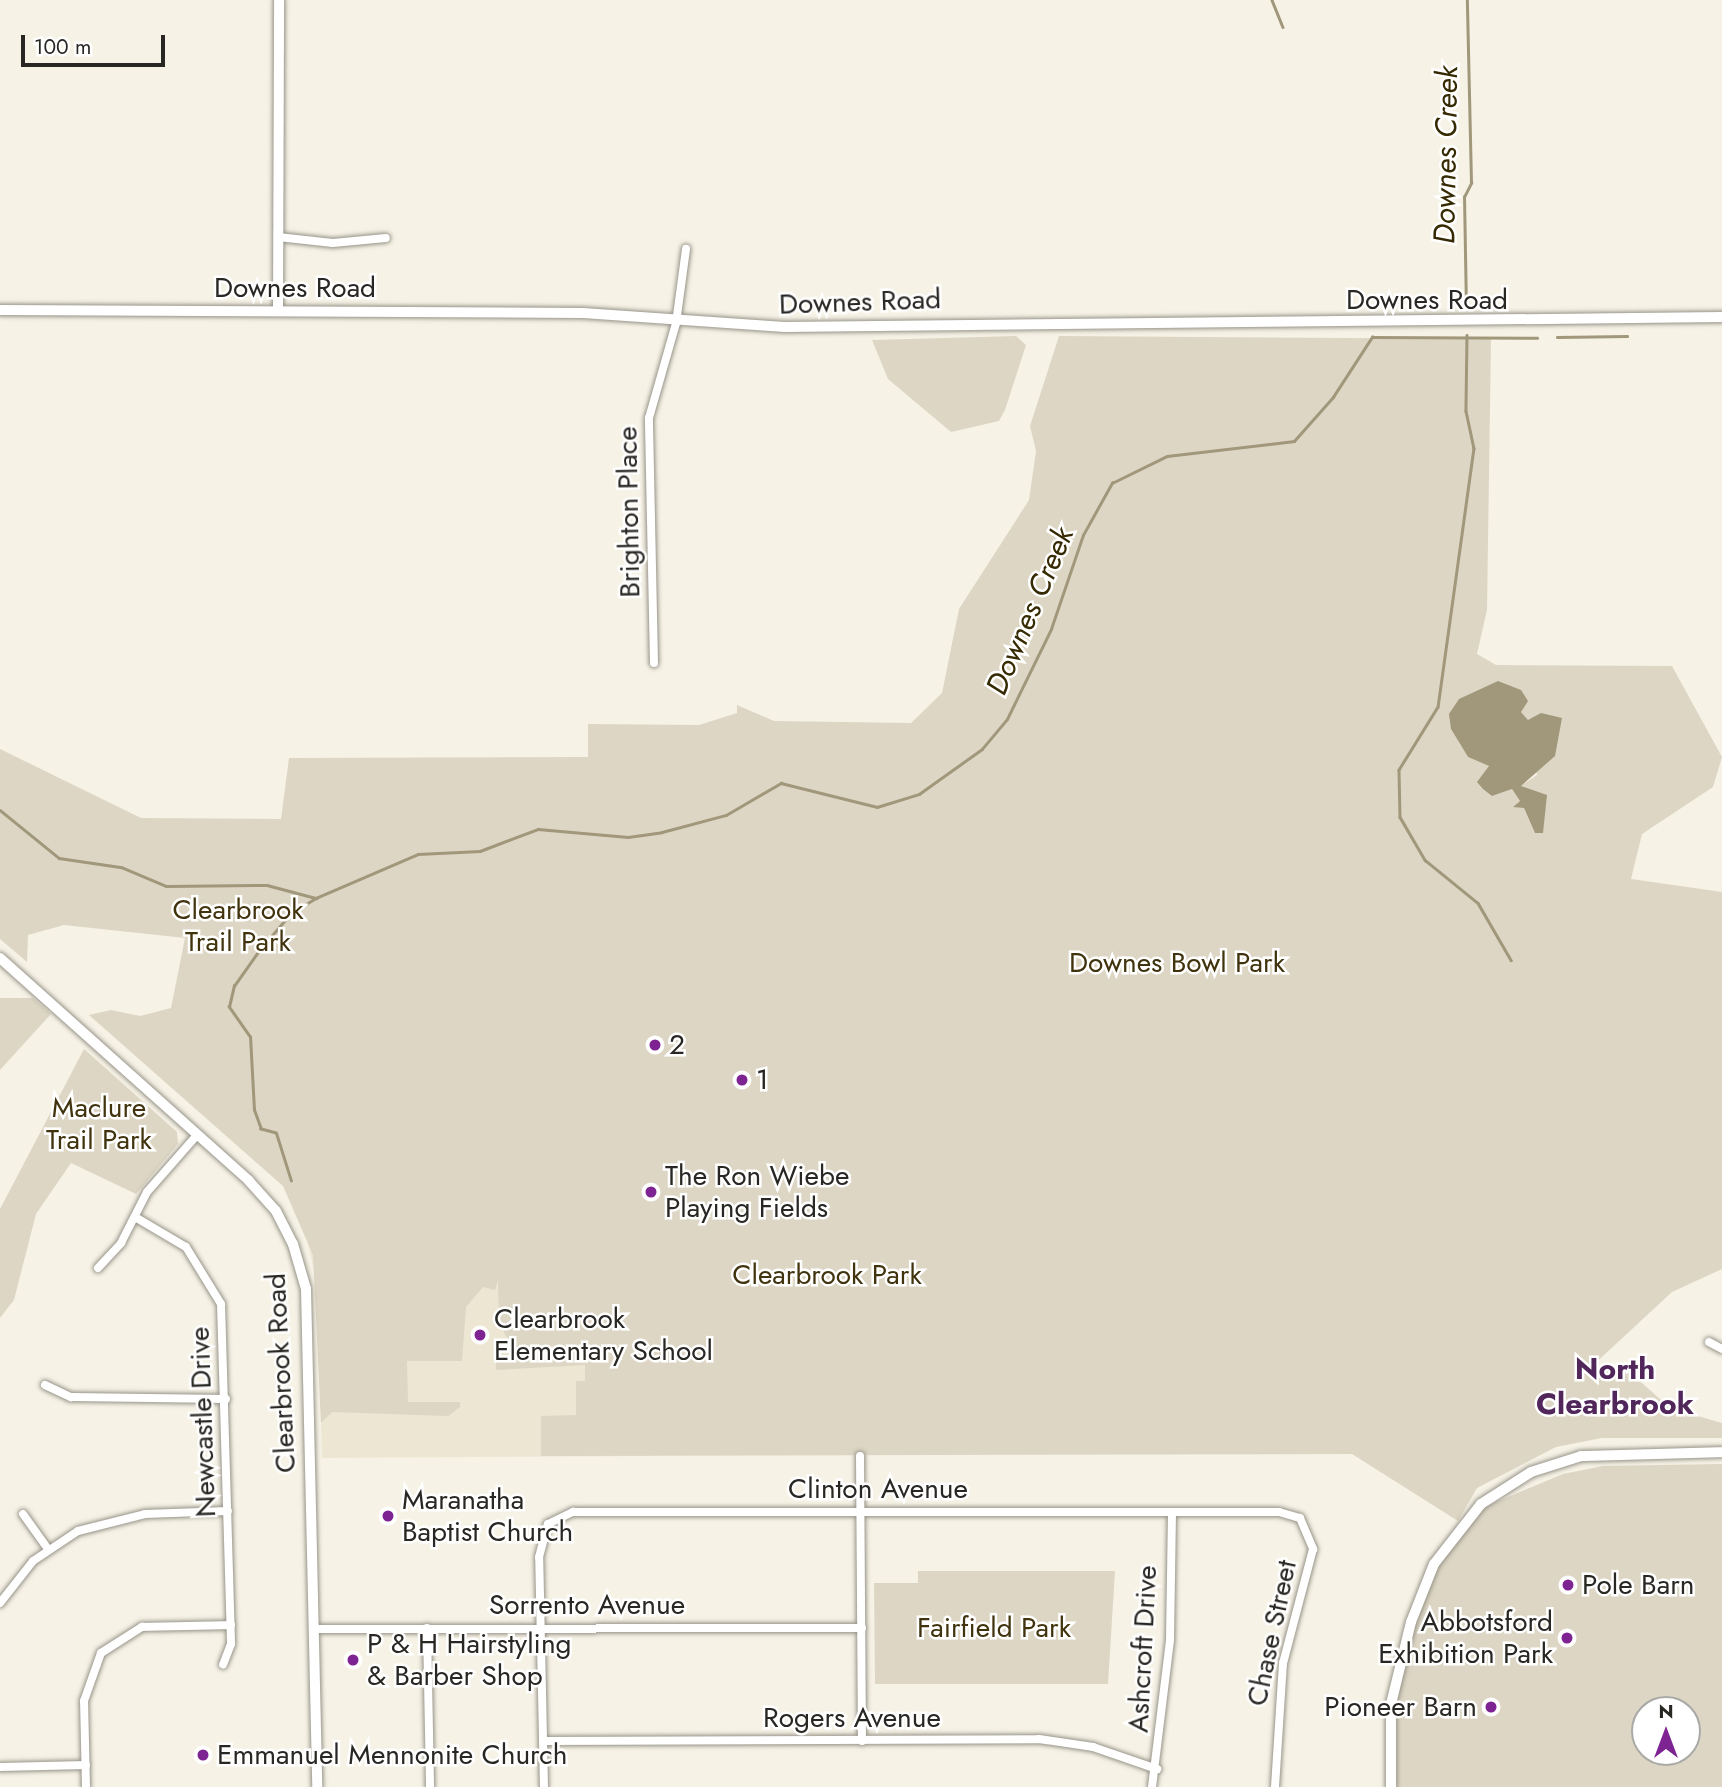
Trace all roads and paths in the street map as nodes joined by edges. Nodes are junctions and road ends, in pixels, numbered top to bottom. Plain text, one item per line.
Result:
1 (279, 0) edge
2 (278, 237) junction
3 (386, 238) dead end
4 (686, 249) dead end
5 (0, 310) edge
6 (278, 311) junction
7 (1722, 317) edge
8 (676, 323) junction
9 (654, 663) dead end
10 (0, 958) edge
11 (198, 1134) junction
12 (135, 1217) junction
13 (98, 1268) dead end
14 (1709, 1342) dead end
15 (1722, 1349) edge
16 (45, 1385) dead end
17 (226, 1399) junction
18 (1722, 1452) edge
19 (860, 1456) dead end
20 (228, 1511) junction
21 (860, 1512) junction
22 (1172, 1513) junction
23 (23, 1514) dead end
24 (1310, 1532) joint
25 (48, 1549) junction
26 (0, 1603) edge
27 (231, 1625) junction
28 (427, 1628) junction
29 (540, 1628) junction
30 (862, 1628) junction
31 (313, 1629) junction
32 (223, 1665) dead end
33 (543, 1741) junction
34 (862, 1741) junction
35 (86, 1765) junction
36 (0, 1767) edge
37 (1157, 1769) junction
38 (86, 1787) edge
39 (317, 1787) edge
40 (430, 1787) edge
41 (544, 1787) edge
42 (1152, 1787) edge
43 (1275, 1787) edge
44 (1391, 1787) edge

1 - 2 main road
2 - 3 street
2 - 6 main road
4 - 8 street, Brighton Place
5 - 6 main road, Downes Road
6 - 8 main road, Downes Road
7 - 8 main road, Downes Road
8 - 9 street, Brighton Place
10 - 11 main road, Clearbrook Road
11 - 12 street
11 - 31 main road, Clearbrook Road
12 - 13 street
12 - 17 street, Newcastle Drive
14 - 15 street
16 - 17 street
17 - 20 street, Newcastle Drive
18 - 44 main road
19 - 21 street
20 - 25 street
20 - 27 street, Newcastle Drive
21 - 22 street, Clinton Avenue
21 - 29 street, Clinton Avenue
21 - 30 street
22 - 24 street, Clinton Avenue
22 - 37 street, Ashcroft Drive
23 - 25 street
24 - 43 street, Chase Street
25 - 26 street
27 - 32 street, Newcastle Drive
27 - 35 street
28 - 29 street, Sorrento Avenue
28 - 31 street, Sorrento Avenue
28 - 40 street
29 - 30 street, Sorrento Avenue
29 - 33 street, Clinton Avenue
30 - 34 street
31 - 39 main road, Clearbrook Road
33 - 34 street, Rogers Avenue
33 - 41 street, Clinton Avenue
34 - 37 street, Rogers Avenue
35 - 36 street
35 - 38 street
37 - 42 street, Ashcroft Drive

